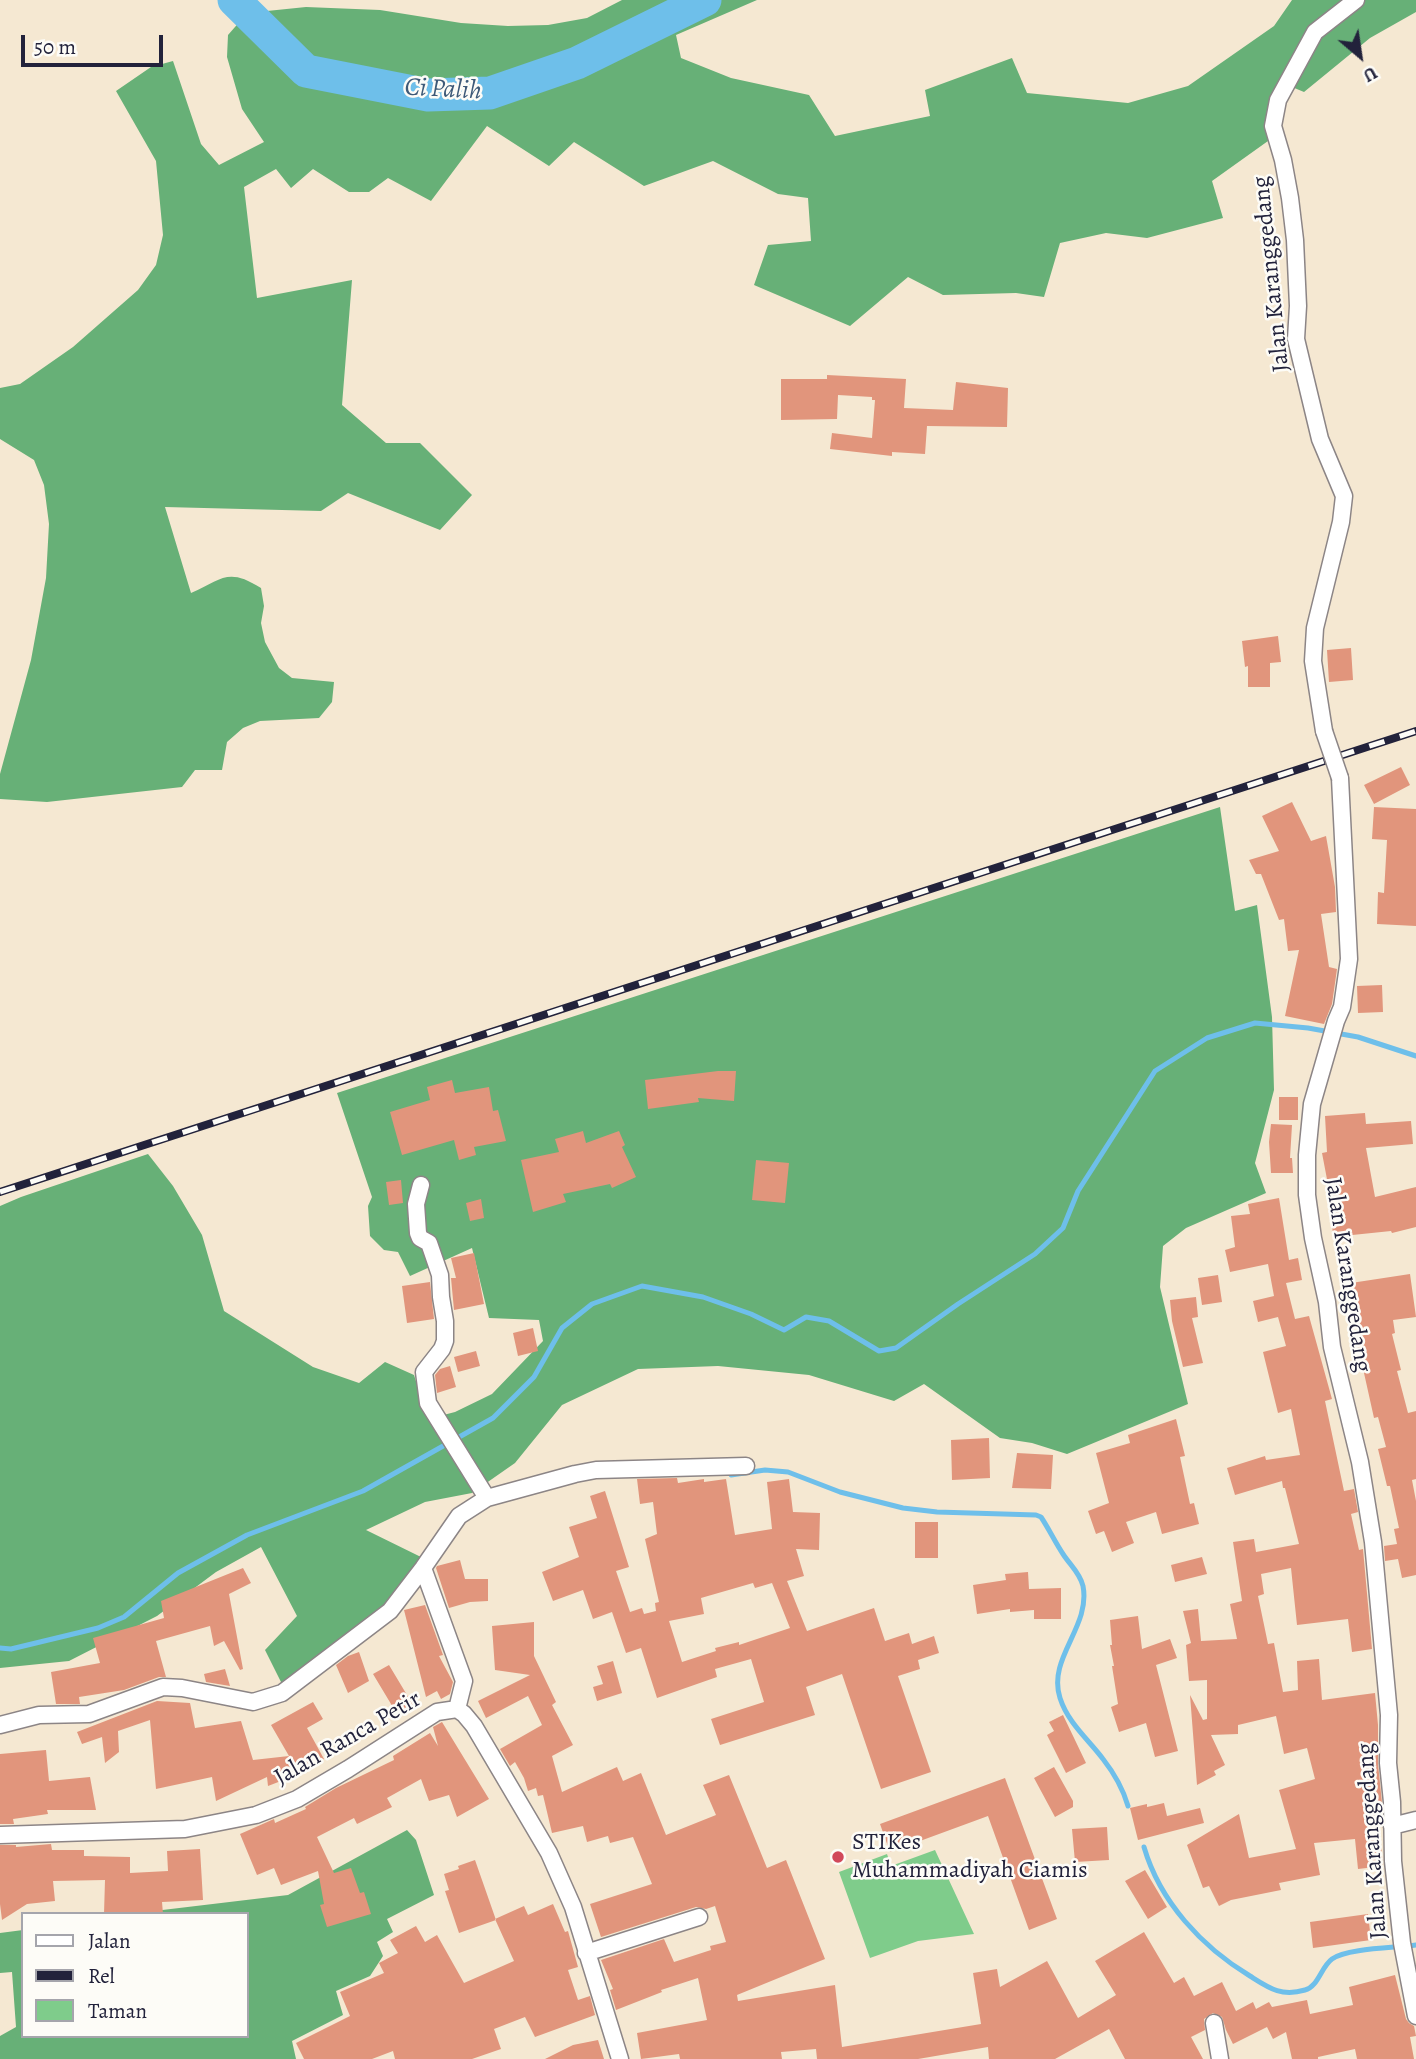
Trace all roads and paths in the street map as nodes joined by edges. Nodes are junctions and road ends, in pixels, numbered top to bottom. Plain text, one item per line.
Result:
1 (1356, 0) edge
2 (421, 1185) dead end
3 (746, 1466) dead end
4 (486, 1499) junction
5 (423, 1568) junction
6 (457, 1709) junction
7 (0, 1725) edge
8 (1416, 1820) edge
9 (1392, 1826) junction
10 (0, 1835) edge
11 (699, 1917) dead end
12 (586, 1953) junction
13 (1416, 2016) edge
14 (1214, 2023) dead end
15 (620, 2059) edge
16 (1220, 2059) edge

1 - 9 street, Jalan Karanggedang, bridge
2 - 4 street
3 - 4 street
4 - 5 street
5 - 6 street
5 - 7 street
6 - 10 street, Jalan Ranca Petir
6 - 12 street, Jalan Ranca Petir
8 - 9 street
9 - 13 street, Jalan Karanggedang
11 - 12 street
12 - 15 street, Jalan Ranca Petir
14 - 16 street

